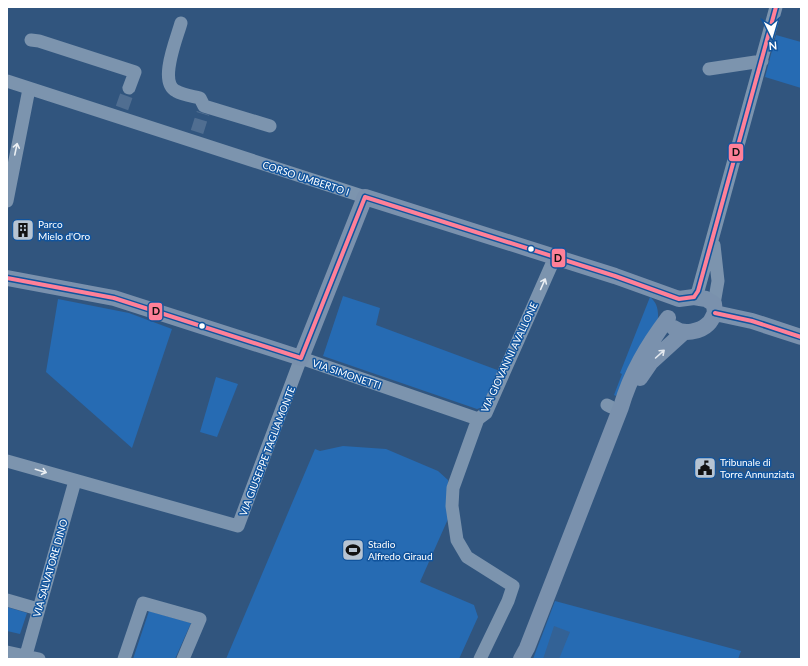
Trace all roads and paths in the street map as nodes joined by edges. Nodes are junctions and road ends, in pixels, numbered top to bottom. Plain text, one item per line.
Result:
1 (776, 7) edge
2 (181, 23) dead end
3 (31, 40) dead end
4 (762, 61) junction
5 (709, 69) dead end
6 (7, 82) edge
7 (129, 88) tunnel mouth
8 (29, 89) junction
9 (270, 126) dead end
10 (365, 196) junction
11 (7, 201) edge
12 (714, 238) junction
13 (555, 257) junction
14 (7, 278) edge
15 (678, 305) junction
16 (715, 308) junction
17 (684, 332) junction
18 (801, 337) edge
19 (301, 358) junction
20 (613, 406) junction
21 (478, 419) junction
22 (7, 461) edge
23 (75, 481) junction
24 (7, 600) edge
25 (38, 609) junction
26 (7, 652) edge
27 (26, 655) junction
28 (39, 659) edge
29 (124, 659) edge
30 (183, 659) edge
31 (480, 659) edge
32 (521, 659) edge

1 - 4 street
2 - 9 street
3 - 7 street
4 - 5 street
4 - 12 street
6 - 8 street, CORSO UMBERTO I
8 - 10 street, CORSO UMBERTO I
11 -> 8 street
10 - 13 main road, CORSO UMBERTO I
10 - 19 main road, VIA GIUSEPPE TAGLIAMONTE
12 - 15 street
12 - 16 street
13 - 15 main road, CORSO UMBERTO I
21 -> 13 street, VIA GIOVANNI AVALLONE
14 - 19 main road, VIA SIMONETTI
15 - 16 main road, CORSO UMBERTO I
15 - 17 main road, CORSO UMBERTO I
15 - 20 main road
16 - 17 main road
16 - 18 main road, CORSO UMBERTO I
20 -> 17 main road
19 - 21 street, VIA SIMONETTI
19 - 23 street, VIA GIUSEPPE TAGLIAMONTE
20 - 32 main road
21 - 31 street, VIA GIOVANNI AVALLONE
22 -> 23 street, VIA GIUSEPPE TAGLIAMONTE
23 - 25 street, VIA SALVATORE DINO
24 - 25 street
25 - 27 street, VIA SALVATORE DINO
26 - 27 street
27 - 28 street
29 - 30 street

